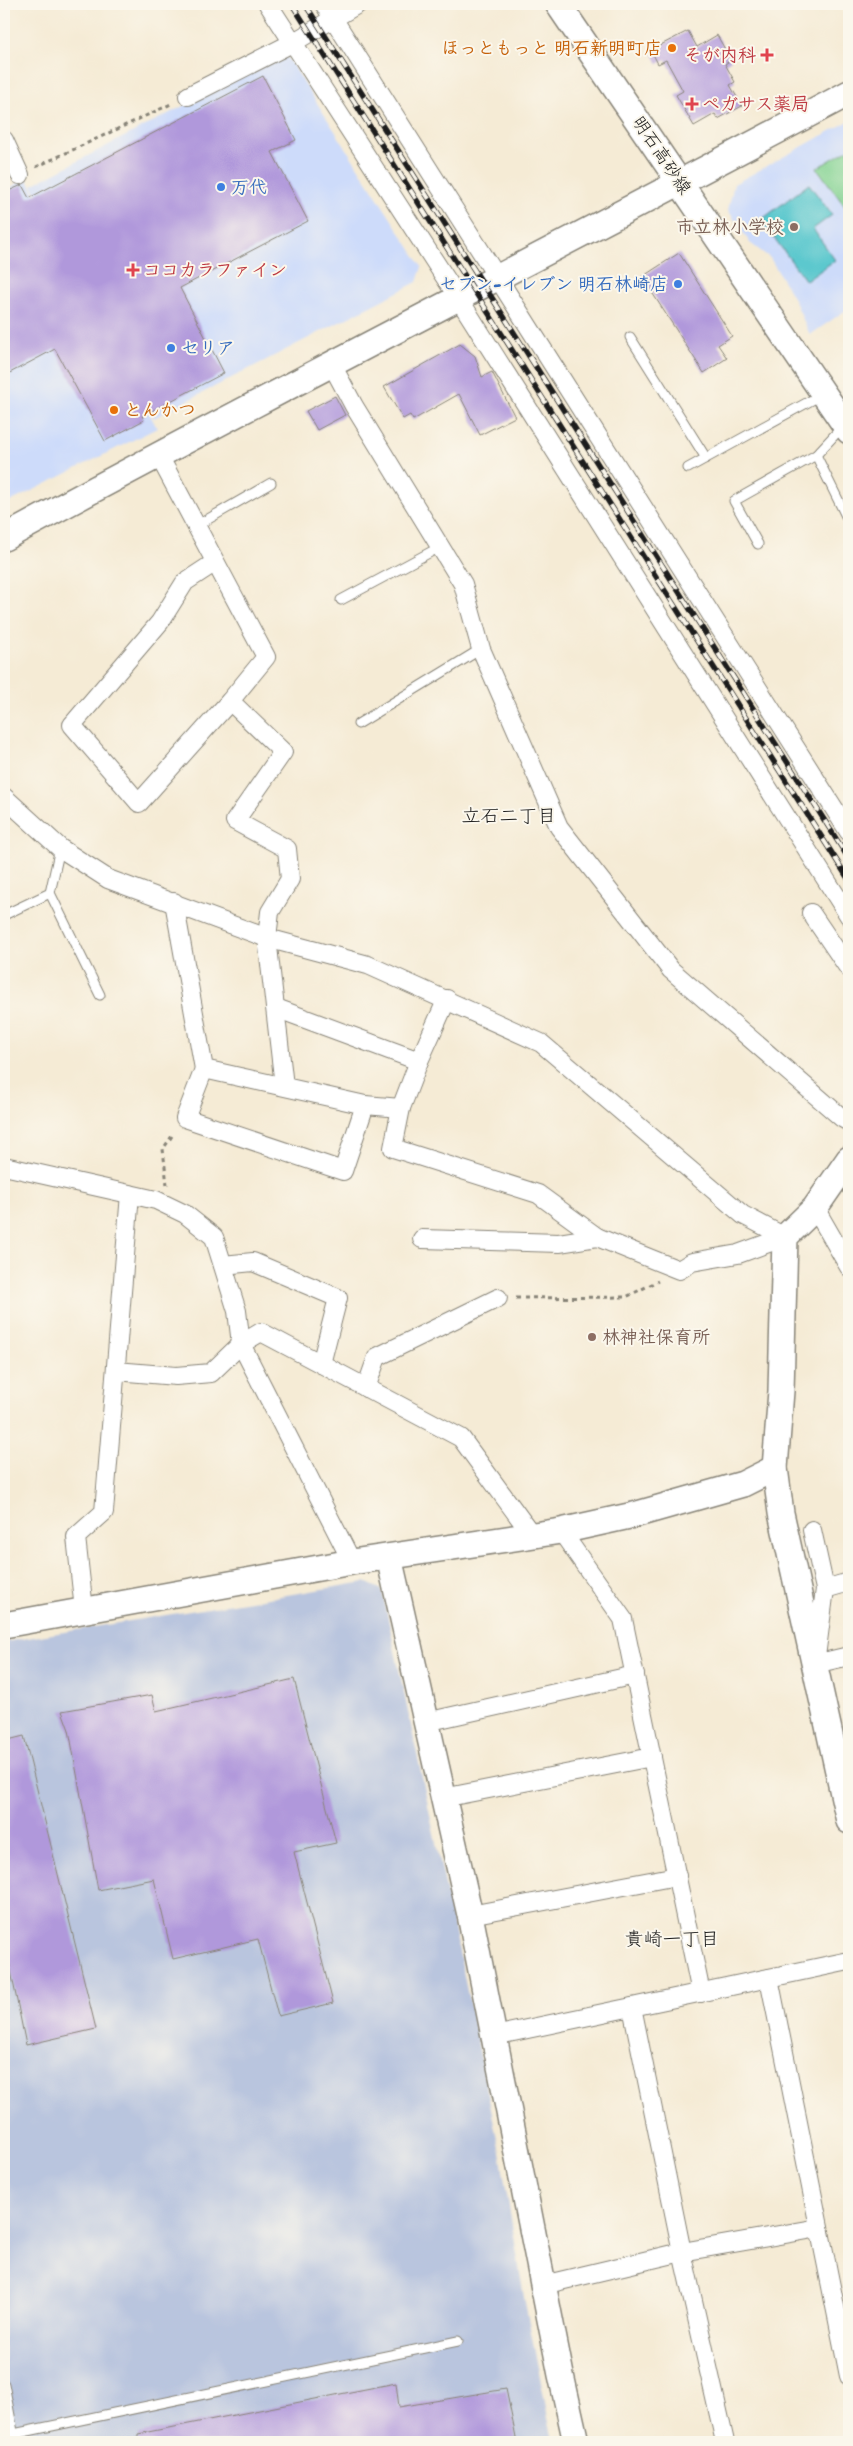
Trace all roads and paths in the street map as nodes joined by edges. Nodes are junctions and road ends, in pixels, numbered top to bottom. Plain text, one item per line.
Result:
1 (268, 4) edge
2 (324, 4) edge
3 (358, 4) edge
4 (558, 4) edge
5 (333, 19) junction
6 (294, 42) junction
7 (849, 93) edge
8 (188, 96) joint
9 (4, 140) edge
10 (20, 175) joint
11 (681, 183) junction
12 (498, 278) junction
13 (459, 299) junction
14 (630, 337) dead end
15 (331, 363) junction
16 (824, 393) junction
17 (847, 428) edge
18 (158, 454) junction
19 (816, 455) junction
20 (706, 458) junction
21 (688, 468) dead end
22 (272, 483) dead end
23 (849, 522) edge
24 (196, 526) junction
25 (4, 538) edge
26 (758, 544) dead end
27 (440, 547) junction
28 (214, 563) junction
29 (341, 600) dead end
30 (481, 649) junction
31 (230, 701) junction
32 (358, 724) dead end
33 (4, 798) edge
34 (849, 832) edge
35 (60, 848) junction
36 (50, 893) junction
37 (174, 902) junction
38 (812, 913) dead end
39 (4, 915) edge
40 (849, 916) edge
41 (267, 938) junction
42 (849, 969) edge
43 (100, 995) dead end
44 (447, 999) junction
45 (276, 1008) junction
46 (419, 1061) junction
47 (204, 1069) junction
48 (284, 1086) junction
49 (365, 1105) junction
50 (401, 1108) junction
51 (185, 1118) junction
52 (849, 1122) edge
53 (849, 1160) edge
54 (4, 1166) edge
55 (130, 1194) junction
56 (170, 1207) junction
57 (814, 1208) junction
58 (597, 1237) junction
59 (785, 1237) junction
60 (422, 1239) dead end
61 (223, 1265) junction
62 (849, 1267) edge
63 (678, 1270) junction
64 (498, 1298) joint
65 (241, 1344) junction
66 (321, 1364) junction
67 (116, 1371) junction
68 (366, 1388) junction
69 (775, 1468) junction
70 (812, 1530) dead end
71 (561, 1531) junction
72 (532, 1535) junction
73 (389, 1558) junction
74 (352, 1562) junction
75 (849, 1582) edge
76 (825, 1589) junction
77 (84, 1610) junction
78 (4, 1624) edge
79 (849, 1656) edge
80 (815, 1664) junction
81 (635, 1676) junction
82 (426, 1722) junction
83 (652, 1758) junction
84 (844, 1766) edge
85 (443, 1798) junction
86 (849, 1820) edge
87 (677, 1876) junction
88 (470, 1915) junction
89 (849, 1960) edge
90 (768, 1978) junction
91 (701, 1992) junction
92 (632, 2007) junction
93 (494, 2036) junction
94 (819, 2228) junction
95 (682, 2252) junction
96 (543, 2285) junction
97 (842, 2306) edge
98 (458, 2340) dead end
99 (849, 2376) edge
100 (4, 2384) edge
101 (4, 2436) edge
102 (15, 2438) edge
103 (576, 2442) edge
104 (725, 2442) edge

1 - 6 street
2 - 5 street
3 - 5 street
4 - 11 street, 明石高砂線
5 - 6 street
5 - 12 street
6 - 8 street
6 - 13 street
7 - 11 street
8 - 10 path
9 - 10 street
11 - 12 street
11 - 16 street, 明石高砂線
12 - 13 street
12 - 34 street
13 - 15 street
13 - 40 street
14 - 20 lane
15 - 18 street
15 - 27 street
16 - 17 street, 明石高砂線
16 - 20 lane
17 - 19 lane
18 - 24 street
18 - 25 street
19 - 23 lane
19 - 26 lane
20 - 21 lane
22 - 24 lane
24 - 28 street
27 - 29 lane
27 - 30 street
28 - 31 street
28 - 31 street
30 - 32 lane
30 - 52 street
31 - 41 street
33 - 35 street
35 - 36 lane
35 - 37 street
36 - 39 lane
36 - 43 lane
37 - 41 street
37 - 47 street
38 - 42 street
41 - 44 street
41 - 45 street
44 - 46 street
44 - 59 street
45 - 46 street
45 - 48 street
46 - 50 street
47 - 48 street
47 - 51 street
48 - 49 street
49 - 50 street
49 - 51 street
50 - 58 street
51 - 56 path
53 - 57 street
54 - 55 street
55 - 56 street
55 - 67 street
56 - 61 street
57 - 59 street
57 - 62 street
58 - 60 street
58 - 63 street
59 - 63 street
59 - 69 street
61 - 65 street
61 - 66 street
63 - 64 path
64 - 68 street
65 - 66 street
65 - 67 street
65 - 74 street
66 - 68 street
67 - 77 street
68 - 72 street
69 - 71 street
69 - 80 street
70 - 76 street
71 - 72 street
71 - 81 street
72 - 73 street
73 - 74 street
73 - 82 street
74 - 77 street
75 - 76 street
76 - 80 street
77 - 78 street
79 - 80 street
80 - 84 street
81 - 82 street
81 - 83 street
82 - 85 street
83 - 85 street
83 - 87 street
84 - 86 street
85 - 88 street
87 - 88 street
87 - 91 street
88 - 93 street
89 - 90 street
90 - 91 street
90 - 94 street
91 - 92 street
92 - 93 street
92 - 95 street
93 - 96 street
94 - 95 street
94 - 97 street
95 - 96 street
95 - 104 street
96 - 103 street
97 - 99 street
98 - 102 lane
100 - 102 lane
101 - 102 lane

